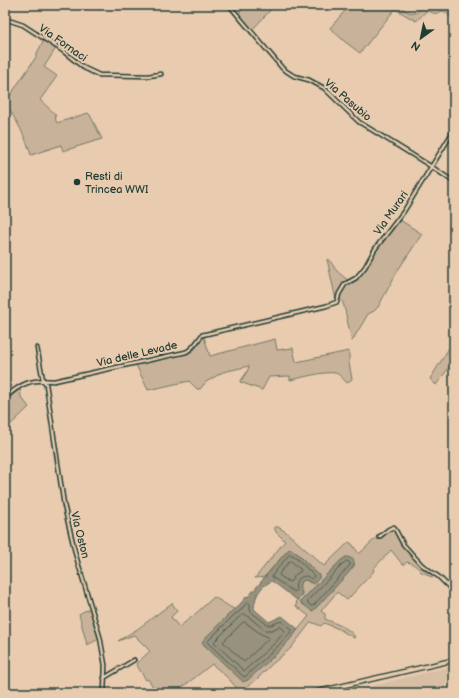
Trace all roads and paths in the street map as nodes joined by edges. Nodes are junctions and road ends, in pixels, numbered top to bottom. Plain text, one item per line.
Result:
1 (229, 5) edge
2 (5, 19) edge
3 (161, 74) dead end
4 (454, 130) edge
5 (432, 167) junction
6 (454, 182) edge
7 (337, 300) joint
8 (37, 348) dead end
9 (43, 380) junction
10 (5, 398) edge
11 (378, 537) dead end
12 (454, 592) edge
13 (134, 660) dead end
14 (454, 660) edge
15 (104, 678) junction
16 (104, 693) edge
17 (312, 693) edge

1 - 5 street, Via Pasubio
2 - 3 street, Via Fornaci
4 - 5 street, Via Murari
5 - 6 street, Via Pasubio
5 - 7 street, Via Murari
7 - 9 street, Via delle Levade
8 - 9 street
9 - 10 street, Via delle Levade
9 - 15 street, Via Oston
11 - 12 street
13 - 15 street
14 - 17 main road
15 - 16 street, Via Oston

